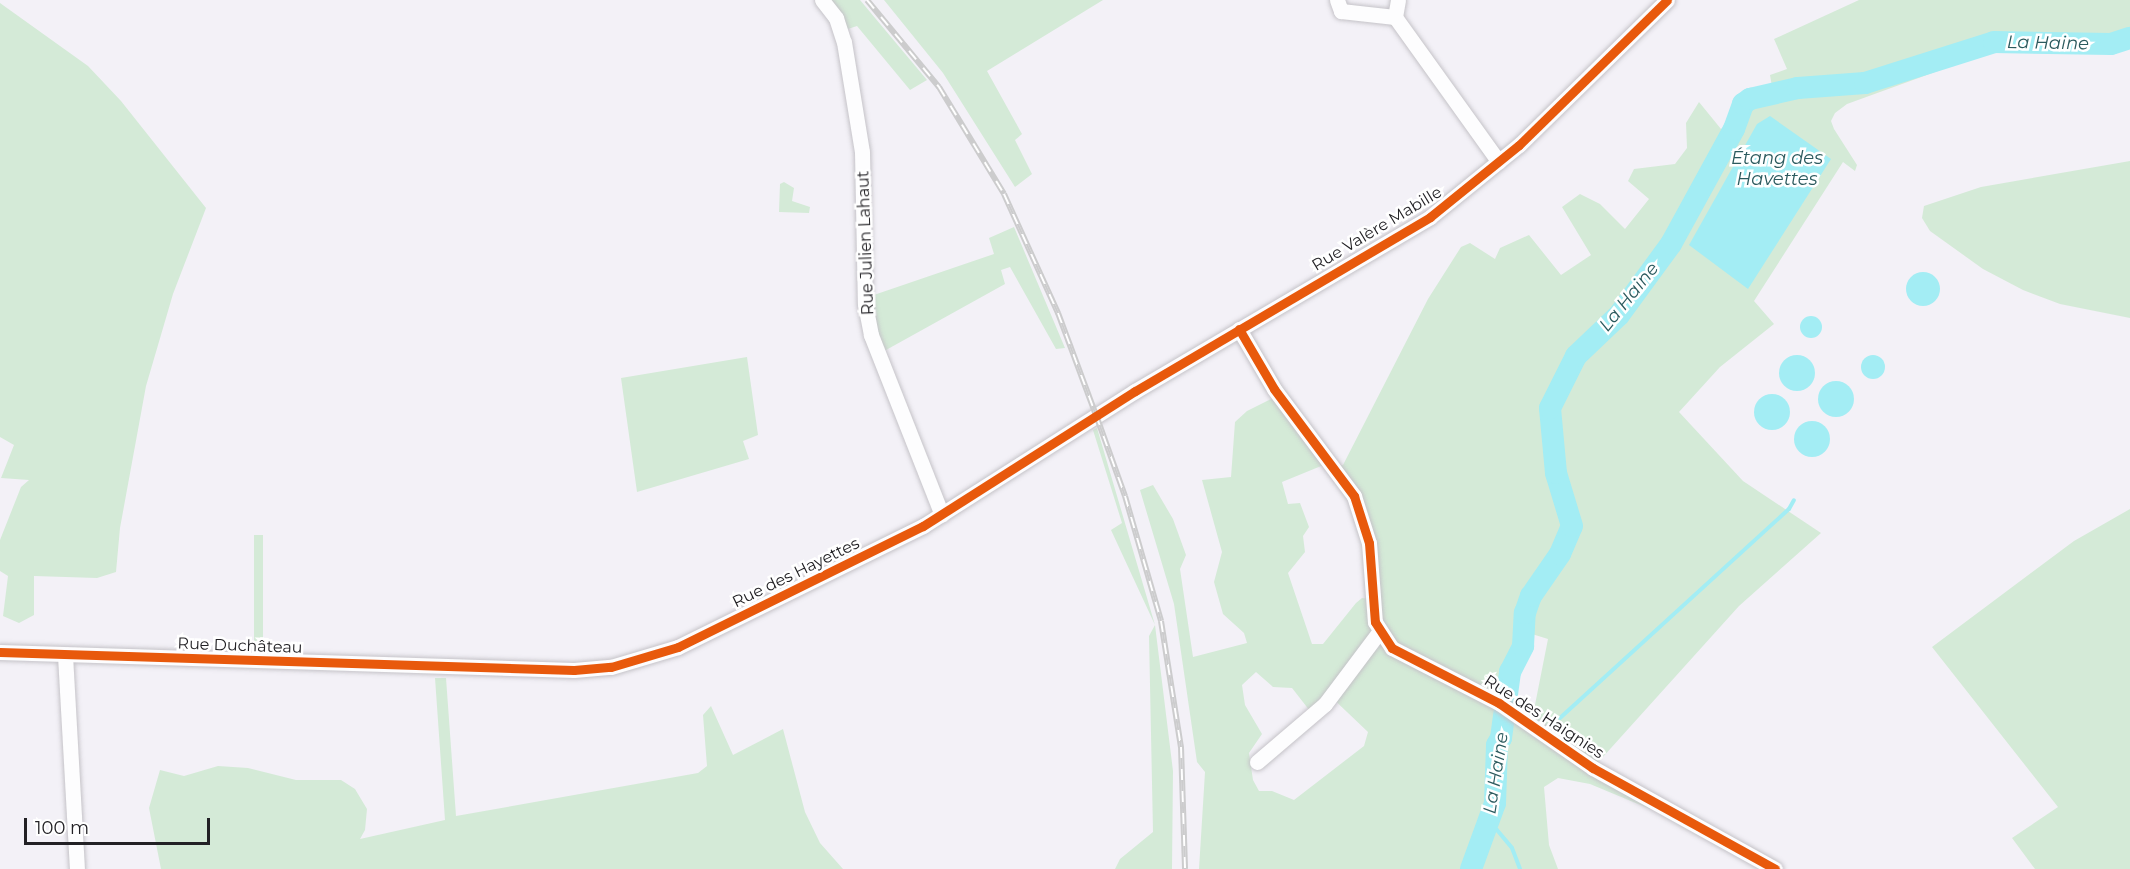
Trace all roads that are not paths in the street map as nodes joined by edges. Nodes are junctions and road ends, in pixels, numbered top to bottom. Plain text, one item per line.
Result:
1 (822, 0) edge
2 (1338, 0) edge
3 (1398, 0) edge
4 (1667, 0) edge
5 (1395, 18) junction
6 (1499, 162) junction
7 (1239, 329) junction
8 (1096, 415) joint
9 (942, 515) junction
10 (1379, 632) junction
11 (0, 652) edge
12 (65, 655) junction
13 (478, 669) joint
14 (1257, 762) dead end
15 (77, 869) edge
16 (1775, 869) edge

1 - 9 street, Rue Julien Lahaut
2 - 5 street
3 - 5 street
4 - 6 street, Rue Valère Mabille
5 - 6 street
6 - 7 street, Rue Valère Mabille
7 - 8 street, Rue Valère Mabille
7 - 10 street
8 - 9 street, Rue des Hayettes
9 - 13 street, Rue des Hayettes
10 - 14 street
10 - 16 street, Rue des Haignies
11 - 12 street, Rue Duchâteau
12 - 13 street, Rue Duchâteau
12 - 15 street

